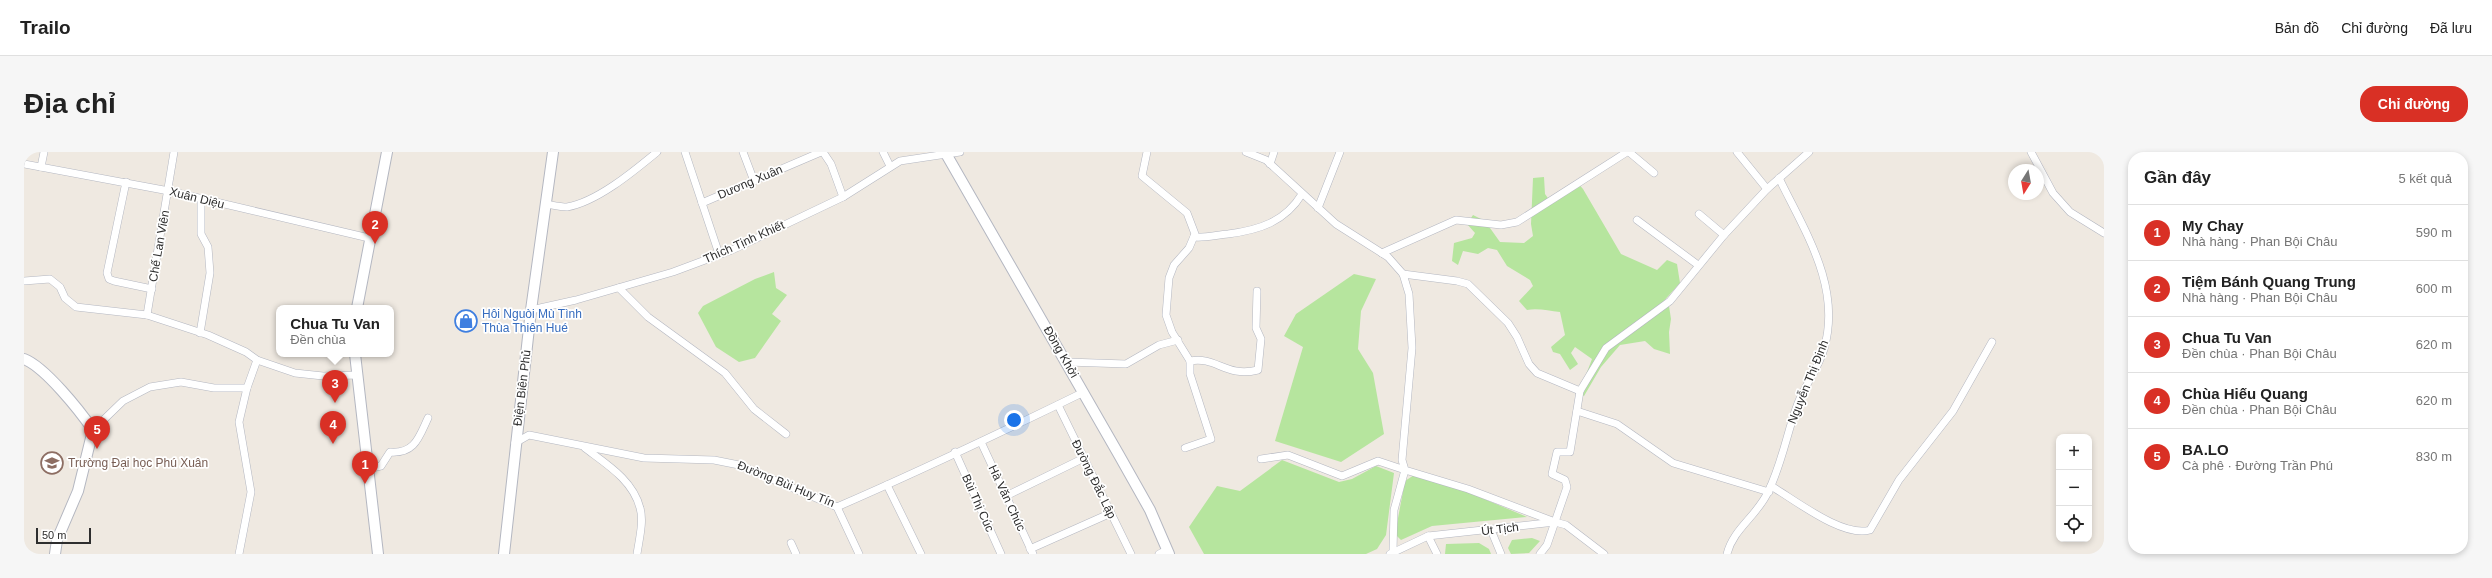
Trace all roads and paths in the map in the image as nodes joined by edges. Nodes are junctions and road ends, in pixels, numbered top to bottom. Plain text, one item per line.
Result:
1 (44, 152) edge
2 (174, 152) edge
3 (387, 152) edge
4 (553, 152) edge
5 (657, 152) edge
6 (685, 152) edge
7 (743, 152) edge
8 (822, 152) edge
9 (883, 152) edge
10 (960, 152) edge
11 (1146, 152) edge
12 (1246, 152) edge
13 (1274, 152) edge
14 (1340, 152) edge
15 (1628, 152) edge
16 (1737, 152) edge
17 (1809, 152) edge
18 (2031, 152) edge
19 (946, 153) edge
20 (24, 164) edge
21 (1270, 164) junction
22 (890, 166) junction
23 (41, 167) junction
24 (1654, 173) dead end
25 (1779, 178) junction
26 (754, 181) junction
27 (126, 182) junction
28 (1767, 188) junction
29 (169, 191) junction
30 (1302, 194) junction
31 (843, 197) junction
32 (201, 199) junction
33 (702, 203) junction
34 (546, 204) junction
35 (1318, 208) junction
36 (1699, 214) dead end
37 (1637, 220) dead end
38 (2104, 233) edge
39 (1724, 234) junction
40 (1194, 237) junction
41 (369, 238) junction
42 (1382, 253) junction
43 (719, 254) junction
44 (1698, 265) junction
45 (1403, 274) junction
46 (24, 281) edge
47 (619, 288) junction
48 (152, 289) junction
49 (1257, 291) dead end
50 (358, 305) edge
51 (532, 310) junction
52 (147, 315) junction
53 (200, 333) junction
54 (1178, 340) junction
55 (1992, 342) dead end
56 (355, 357) edge
57 (24, 359) edge
58 (258, 360) junction
59 (1190, 361) junction
60 (1067, 362) junction
61 (358, 375) junction
62 (247, 388) junction
63 (1084, 392) junction
64 (1580, 392) junction
65 (1058, 405) junction
66 (1577, 412) junction
67 (428, 418) dead end
68 (92, 430) junction
69 (786, 434) dead end
70 (981, 442) junction
71 (515, 443) junction
72 (583, 447) junction
73 (1185, 448) dead end
74 (955, 452) junction
75 (1084, 458) junction
76 (1261, 458) dead end
77 (367, 469) junction
78 (1406, 470) junction
79 (887, 485) junction
80 (1770, 489) junction
81 (1006, 496) junction
82 (837, 506) junction
83 (1110, 513) junction
84 (1555, 522) junction
85 (1491, 530) junction
86 (1428, 536) junction
87 (791, 543) dead end
88 (1032, 551) edge
89 (1165, 553) edge
90 (1392, 553) edge
91 (55, 554) edge
92 (240, 554) edge
93 (378, 554) edge
94 (504, 554) edge
95 (637, 554) edge
96 (796, 554) edge
97 (859, 554) edge
98 (921, 554) edge
99 (1001, 554) edge
100 (1131, 554) edge
101 (1437, 554) edge
102 (1501, 554) edge
103 (1540, 554) edge
104 (1604, 554) edge
105 (1726, 554) edge

1 - 23 street
2 - 29 street, Chế Lan Viên
3 - 41 street
4 - 34 street, Điện Biên Phủ
5 - 34 street
6 - 33 street
7 - 26 street
8 - 26 street, Dương Xuân
8 - 31 street
9 - 22 street
10 - 19 street, Thích Tịnh Khiết
11 - 40 street
12 - 21 street
13 - 21 street
14 - 35 street
15 - 24 street
15 - 42 street
16 - 28 street
17 - 25 street
18 - 38 street
19 - 22 street, Thích Tịnh Khiết
19 - 60 street, Đồng Khởi
20 - 23 street, Xuân Diệu
21 - 30 street
22 - 31 street, Thích Tịnh Khiết
23 - 27 street, Xuân Diệu
25 - 28 street
25 - 80 street, Nguyễn Thị Định
26 - 33 street, Dương Xuân
27 - 29 street, Xuân Diệu
27 - 48 street
28 - 39 street
29 - 32 street, Xuân Diệu
29 - 48 street, Chế Lan Viên
30 - 35 street
30 - 40 street
31 - 43 street, Thích Tịnh Khiết
32 - 41 street, Xuân Diệu
32 - 53 street
33 - 43 street
34 - 51 street, Điện Biên Phủ
35 - 42 street
36 - 39 street
37 - 44 street
39 - 44 street
40 - 54 street
41 - 50 street
42 - 45 street
43 - 47 street, Thích Tịnh Khiết
44 - 64 street
45 - 64 street
45 - 78 street
46 - 52 street
47 - 51 street, Thích Tịnh Khiết
47 - 69 street
48 - 52 street, Chế Lan Viên
49 - 59 street
51 - 71 street, Điện Biên Phủ
52 - 53 street
53 - 58 street
54 - 59 street
54 - 60 street
55 - 80 street
56 - 61 street
57 - 68 street
58 - 61 street
58 - 62 street
59 - 73 street
60 - 63 street, Đồng Khởi
61 - 77 street
62 - 68 street
62 - 92 street
63 - 65 street, Đường Bùi Huy Tín
63 - 89 street, Đồng Khởi
64 - 66 street
65 - 70 street, Đường Bùi Huy Tín
65 - 75 street, Đường Đắc Lập
66 - 80 street
66 - 84 street
67 - 77 street
68 - 91 street
70 - 74 street, Đường Bùi Huy Tín
70 - 81 street, Hà Văn Chúc
71 - 72 street, Đường Bùi Huy Tín
71 - 94 street, Điện Biên Phủ
72 - 82 street, Đường Bùi Huy Tín
72 - 95 street
74 - 79 street, Đường Bùi Huy Tín
74 - 99 street, Bùi Thị Cúc
75 - 81 street
75 - 83 street, Đường Đắc Lập
76 - 78 street
77 - 93 street
78 - 84 street
78 - 90 street
79 - 82 street, Đường Bùi Huy Tín
79 - 98 street
80 - 105 street, Nguyễn Thị Định
81 - 88 street, Hà Văn Chúc
82 - 97 street
83 - 88 street
83 - 100 street, Đường Đắc Lập
84 - 85 street, Út Tịch
84 - 103 street
84 - 104 street
85 - 86 street, Út Tịch
85 - 102 street
86 - 90 street, Út Tịch
86 - 101 street
87 - 96 street

